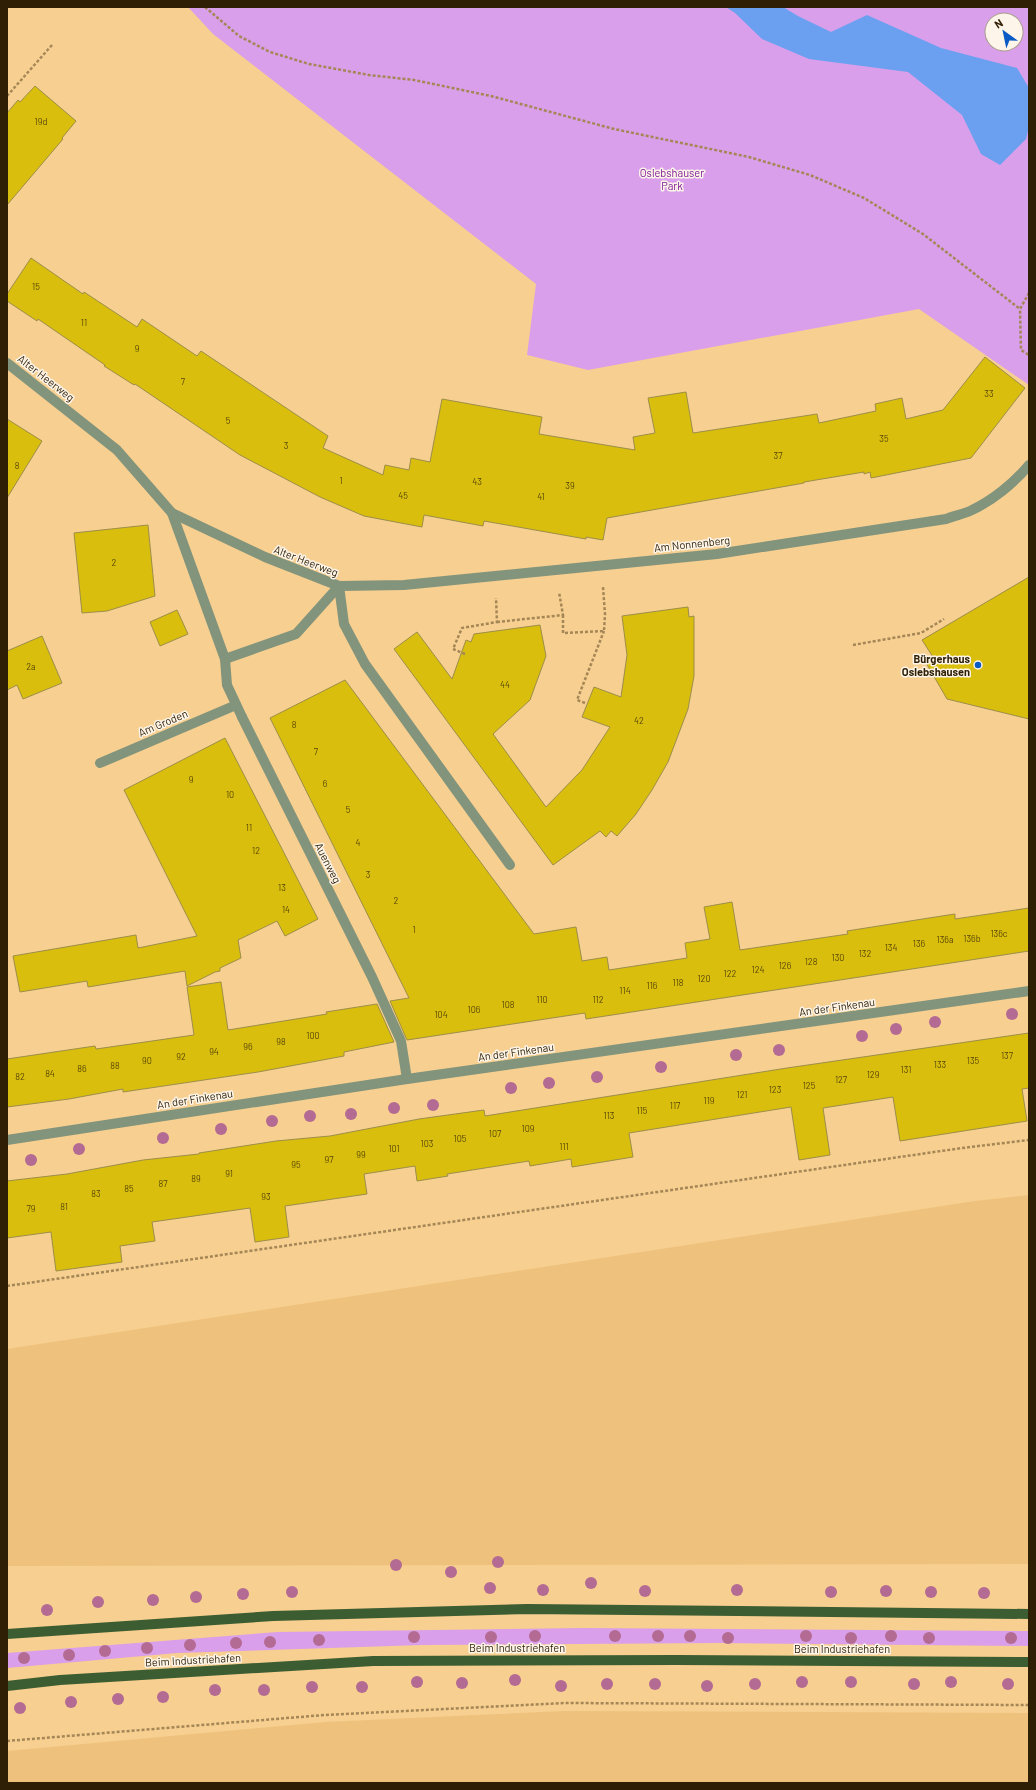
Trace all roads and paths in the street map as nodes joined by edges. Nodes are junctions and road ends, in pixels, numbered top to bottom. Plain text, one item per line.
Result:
1 (205, 7) edge
2 (52, 45) dead end
3 (7, 96) edge
4 (1029, 293) edge
5 (1020, 309) junction
6 (1029, 355) edge
7 (7, 363) edge
8 (1029, 465) edge
9 (172, 513) junction
10 (602, 566) junction
11 (556, 570) junction
12 (494, 576) junction
13 (339, 586) junction
14 (563, 615) junction
15 (944, 619) dead end
16 (497, 622) junction
17 (604, 631) junction
18 (853, 645) dead end
19 (465, 654) dead end
20 (225, 659) junction
21 (585, 703) dead end
22 (236, 704) junction
23 (100, 763) dead end
24 (510, 866) dead end
25 (1029, 990) edge
26 (407, 1079) junction
27 (7, 1140) edge
28 (1029, 1140) edge
29 (7, 1286) edge
30 (1029, 1614) edge
31 (7, 1634) edge
32 (1029, 1662) edge
33 (7, 1686) edge
34 (1029, 1705) edge
35 (7, 1741) edge

1 - 5 path
2 - 3 path
4 - 5 path
5 - 6 path
7 - 9 street, Alter Heerweg
8 - 10 street, Am Nonnenberg
9 - 13 street, Alter Heerweg
9 - 20 street, Alter Heerweg
10 - 11 street, Am Nonnenberg
10 - 17 path
11 - 12 street, Am Nonnenberg
11 - 14 path
12 - 13 street, Am Nonnenberg
12 - 16 path
13 - 20 street, Alter Heerweg
13 - 24 street
14 - 16 path
14 - 17 path
15 - 18 path
16 - 19 path
17 - 21 path
20 - 22 street, Auenweg
22 - 23 street, Am Groden
22 - 26 street, Auenweg
25 - 26 street, An der Finkenau
26 - 27 street, An der Finkenau
28 - 29 path
30 - 31 main road
32 - 33 main road, Beim Industriehafen
34 - 35 path

